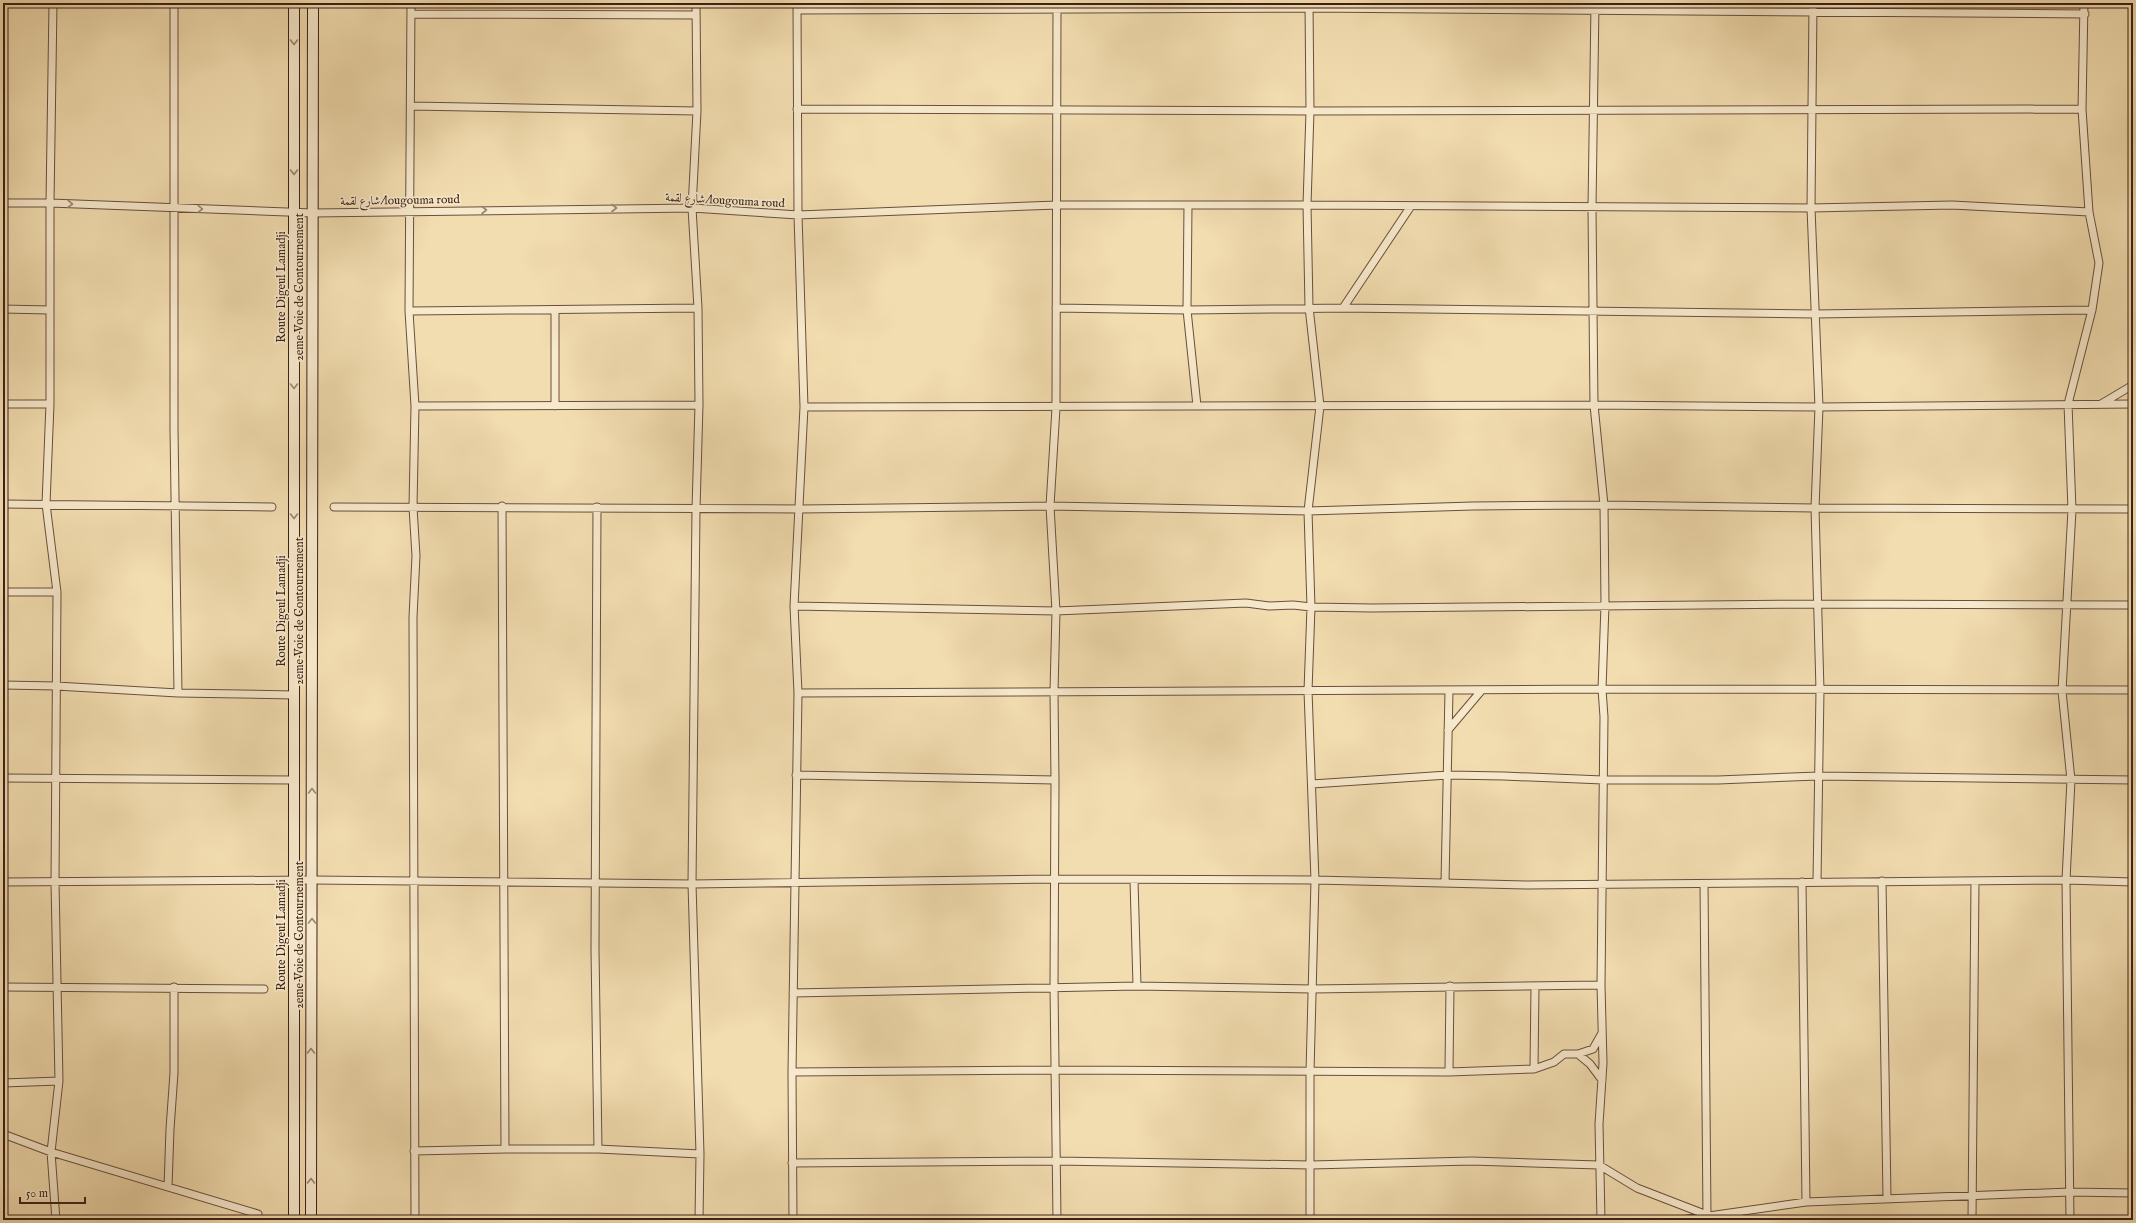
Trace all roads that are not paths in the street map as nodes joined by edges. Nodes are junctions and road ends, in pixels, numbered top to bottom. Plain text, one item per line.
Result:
1 (53, 3) edge
2 (174, 3) edge
3 (294, 3) edge
4 (313, 3) edge
5 (411, 3) edge
6 (696, 3) edge
7 (1595, 3) edge
8 (1813, 3) edge
9 (2084, 3) edge
10 (1057, 6) edge
11 (1309, 6) edge
12 (797, 7) edge
13 (1595, 11) junction
14 (1813, 12) junction
15 (411, 14) junction
16 (2085, 14) junction
17 (696, 15) junction
18 (411, 106) junction
19 (797, 109) junction
20 (2082, 109) junction
21 (1595, 110) junction
22 (1811, 110) junction
23 (697, 111) junction
24 (1057, 111) junction
25 (1310, 111) junction
26 (3, 203) edge
27 (50, 203) junction
28 (1057, 205) junction
29 (1307, 205) junction
30 (1188, 206) junction
31 (1411, 206) junction
32 (1592, 207) junction
33 (692, 208) junction
34 (1811, 208) junction
35 (174, 209) junction
36 (409, 210) junction
37 (294, 212) junction
38 (312, 212) junction
39 (2089, 212) junction
40 (798, 214) junction
41 (1309, 307) junction
42 (698, 308) junction
43 (1056, 308) junction
44 (1343, 308) junction
45 (3, 309) edge
46 (50, 310) junction
47 (555, 310) junction
48 (1187, 310) junction
49 (2092, 310) junction
50 (409, 311) junction
51 (1593, 311) junction
52 (1815, 314) junction
53 (2133, 385) edge
54 (3, 404) edge
55 (50, 404) junction
56 (2068, 404) junction
57 (2101, 404) junction
58 (2133, 404) edge
59 (699, 405) junction
60 (1594, 405) junction
61 (415, 406) junction
62 (555, 406) junction
63 (1197, 406) junction
64 (1320, 406) junction
65 (804, 407) junction
66 (1819, 407) junction
67 (1056, 408) junction
68 (3, 504) edge
69 (46, 504) junction
70 (1604, 505) junction
71 (175, 506) junction
72 (502, 506) junction
73 (597, 506) junction
74 (1050, 506) junction
75 (272, 507) dead end
76 (334, 507) dead end
77 (413, 507) junction
78 (1815, 508) junction
79 (696, 509) junction
80 (800, 509) junction
81 (2133, 509) edge
82 (2072, 510) junction
83 (1308, 512) junction
84 (3, 592) edge
85 (57, 592) junction
86 (1817, 604) junction
87 (1605, 605) junction
88 (2068, 605) junction
89 (2133, 605) edge
90 (794, 606) junction
91 (1311, 608) junction
92 (1056, 611) junction
93 (3, 685) edge
94 (56, 686) junction
95 (1602, 689) junction
96 (1820, 690) junction
97 (2133, 690) edge
98 (1308, 691) junction
99 (1449, 691) junction
100 (1481, 691) junction
101 (2062, 691) junction
102 (1054, 692) junction
103 (178, 693) junction
104 (798, 693) junction
105 (294, 695) junction
106 (1448, 730) junction
107 (796, 775) junction
108 (1448, 775) junction
109 (1818, 776) junction
110 (3, 778) edge
111 (56, 778) junction
112 (294, 780) junction
113 (1055, 780) junction
114 (1603, 780) junction
115 (2071, 780) junction
116 (2133, 780) edge
117 (1312, 784) junction
118 (1054, 879) junction
119 (312, 880) junction
120 (1134, 880) junction
121 (1315, 880) junction
122 (2066, 880) junction
123 (294, 881) junction
124 (413, 881) junction
125 (504, 881) junction
126 (1975, 881) junction
127 (3, 882) edge
128 (595, 882) junction
129 (795, 882) junction
130 (1802, 882) junction
131 (1817, 882) junction
132 (1882, 882) junction
133 (2133, 882) edge
134 (55, 883) junction
135 (1446, 883) junction
136 (692, 884) junction
137 (1603, 884) junction
138 (1704, 884) junction
139 (1601, 985) junction
140 (1137, 986) junction
141 (1450, 986) junction
142 (3, 987) edge
143 (174, 987) junction
144 (1054, 987) junction
145 (1535, 987) junction
146 (56, 988) junction
147 (264, 989) dead end
148 (1312, 989) junction
149 (793, 993) junction
150 (1602, 1033) junction
151 (1578, 1054) junction
152 (1534, 1069) junction
153 (1054, 1070) junction
154 (792, 1072) junction
155 (1310, 1072) junction
156 (1449, 1072) junction
157 (1602, 1080) junction
158 (59, 1081) junction
159 (3, 1083) edge
160 (3, 1134) edge
161 (505, 1149) junction
162 (598, 1149) junction
163 (414, 1151) junction
164 (51, 1152) junction
165 (700, 1154) junction
166 (1056, 1161) junction
167 (792, 1163) junction
168 (1311, 1165) junction
169 (1600, 1165) junction
170 (168, 1187) junction
171 (2070, 1192) junction
172 (2133, 1192) edge
173 (1972, 1196) junction
174 (1887, 1198) junction
175 (1806, 1202) junction
176 (258, 1214) dead end
177 (1707, 1215) junction
178 (56, 1220) edge
179 (294, 1220) edge
180 (311, 1220) edge
181 (415, 1220) edge
182 (699, 1220) edge
183 (793, 1220) edge
184 (1058, 1220) edge
185 (1310, 1220) edge
186 (1601, 1220) edge
187 (1681, 1220) edge
188 (1972, 1220) edge
189 (2070, 1220) edge

1 - 27 street
2 - 35 street
3 -> 37 main road, Route Digeul Lamadji
4 - 38 main road, 2eme Voie de Contournement
5 - 15 street
6 - 17 street
7 - 13 street
8 - 14 street
9 - 16 street
10 - 11 street
10 - 12 street
10 - 24 street
11 - 13 street
11 - 25 street
12 - 19 street
13 - 14 street
13 - 21 street
14 - 16 street
14 - 22 street
15 - 17 street
15 - 18 street
16 - 20 street
17 - 23 street
18 - 23 street
18 - 36 street
19 - 24 street
19 - 40 street
20 - 22 street
20 - 39 street
21 - 22 street
21 - 25 street
21 - 32 street
22 - 34 street
23 - 33 street
24 - 25 street
24 - 28 street
25 - 29 street
26 - 27 street, شارع لقمة/lougouma roud
27 -> 35 street, شارع لقمة/lougouma roud
27 - 46 street
28 - 30 street, شارع لقمة/lougouma roud
28 - 40 street, شارع لقمة/lougouma roud
28 - 43 street
29 - 30 street, شارع لقمة/lougouma roud
29 - 31 street, شارع لقمة/lougouma roud
29 - 41 street
30 - 48 street
31 - 32 street, شارع لقمة/lougouma roud
31 - 44 street
32 - 34 street, شارع لقمة/lougouma roud
32 - 51 street
36 -> 33 street, شارع لقمة/lougouma roud
33 - 40 street, شارع لقمة/lougouma roud
33 - 42 street
34 - 39 street, شارع لقمة/lougouma roud
34 - 52 street
35 -> 37 street, شارع لقمة/lougouma roud
35 - 71 street
36 - 38 street, شارع لقمة/lougouma roud
36 - 50 street
37 - 38 street, شارع لقمة/lougouma roud
37 -> 105 main road, Route Digeul Lamadji
119 -> 38 main road, 2eme Voie de Contournement
39 - 49 street
40 - 65 street
41 - 44 street
41 - 48 street
41 - 64 street
42 - 47 street
42 - 59 street
43 - 48 street
43 - 67 street
44 - 51 street
45 - 46 street
46 - 55 street
47 - 50 street
47 - 62 street
48 - 63 street
49 - 52 street
49 - 56 street
50 - 61 street
51 - 52 street
51 - 60 street
52 - 66 street
53 - 57 street
54 - 55 street
55 - 69 street
56 - 57 street
56 - 66 street
56 - 82 street
57 - 58 street
59 - 62 street
59 - 79 street
60 - 64 street
60 - 66 street
60 - 70 street
61 - 62 street
61 - 77 street
63 - 64 street
63 - 67 street
64 - 83 street
65 - 67 street
65 - 80 street
66 - 78 street
67 - 74 street
68 - 69 street
69 - 71 street
69 - 85 street
70 - 78 street
70 - 83 street
70 - 87 street
71 - 75 street
71 - 103 street
72 - 73 street
72 - 77 street
72 - 125 street
73 - 79 street
73 - 128 street
74 - 80 street
74 - 83 street
74 - 92 street
76 - 77 street
77 - 124 street
78 - 82 street
78 - 86 street
79 - 80 street
79 - 136 street
80 - 90 street
81 - 82 street
82 - 88 street
83 - 91 street
84 - 85 street
85 - 94 street
86 - 87 street
86 - 88 street
86 - 96 street
87 - 91 street
87 - 95 street
88 - 89 street
88 - 101 street
90 - 92 street
90 - 104 street
91 - 92 street
91 - 98 street
92 - 102 street
93 - 94 street
94 - 103 street
94 - 111 street
95 - 96 street
95 - 100 street
95 - 114 street
96 - 101 street
96 - 109 street
97 - 101 street
98 - 99 street
98 - 102 street
98 - 117 street
99 - 100 street
99 - 106 street
100 - 106 street
101 - 115 street
102 - 104 street
102 - 113 street
103 - 105 street
104 - 107 street
105 - 112 main road, Route Digeul Lamadji
106 - 108 street
107 - 113 street
107 - 129 street
108 - 114 street
108 - 117 street
108 - 135 street
109 - 114 street
109 - 115 street
109 - 131 street
110 - 111 street
111 - 112 street
111 - 134 street
112 - 123 main road, Route Digeul Lamadji
113 - 118 street
114 - 137 street
115 - 116 street
115 - 122 street
117 - 121 street
118 - 120 street
118 - 129 street
118 - 144 street
119 - 123 street
119 - 124 street
180 -> 119 main road, 2eme Voie de Contournement
120 - 121 street
120 - 140 street
121 - 135 street
121 - 148 street
122 - 126 street
122 - 133 street
122 - 171 street
123 - 134 street
123 - 179 main road, Route Digeul Lamadji
124 - 125 street
124 - 163 street
125 - 128 street
125 - 161 street
126 - 132 street
126 - 173 street
127 - 134 street
128 - 136 street
128 - 162 street
129 - 136 street
129 - 149 street
130 - 131 street
130 - 138 street
130 - 175 street
131 - 132 street
132 - 174 street
134 - 146 street
135 - 137 street
136 - 165 street
137 - 138 street
137 - 139 street
138 - 177 street
139 - 145 street
139 - 150 street
140 - 144 street
140 - 148 street
141 - 145 street
141 - 148 street
141 - 156 street
142 - 146 street
143 - 146 street
143 - 147 street
143 - 170 street
144 - 149 street
144 - 153 street
145 - 152 street
146 - 158 street
148 - 155 street
149 - 154 street
150 - 151 street
150 - 157 street
151 - 152 street
151 - 157 street
152 - 156 street
153 - 154 street
153 - 155 street
153 - 166 street
154 - 167 street
155 - 156 street
155 - 168 street
157 - 169 street
158 - 159 street
158 - 164 street
160 - 164 street
161 - 162 street
161 - 163 street
162 - 165 street
163 - 181 street
164 - 170 street
164 - 178 street
165 - 182 street
166 - 167 street
166 - 168 street
166 - 184 street
167 - 183 street
168 - 169 street
168 - 185 street
169 - 177 street
169 - 186 street
170 - 176 street
171 - 172 street
171 - 173 street
171 - 189 street
173 - 174 street
173 - 188 street
174 - 175 street
175 - 177 street
177 - 187 street

